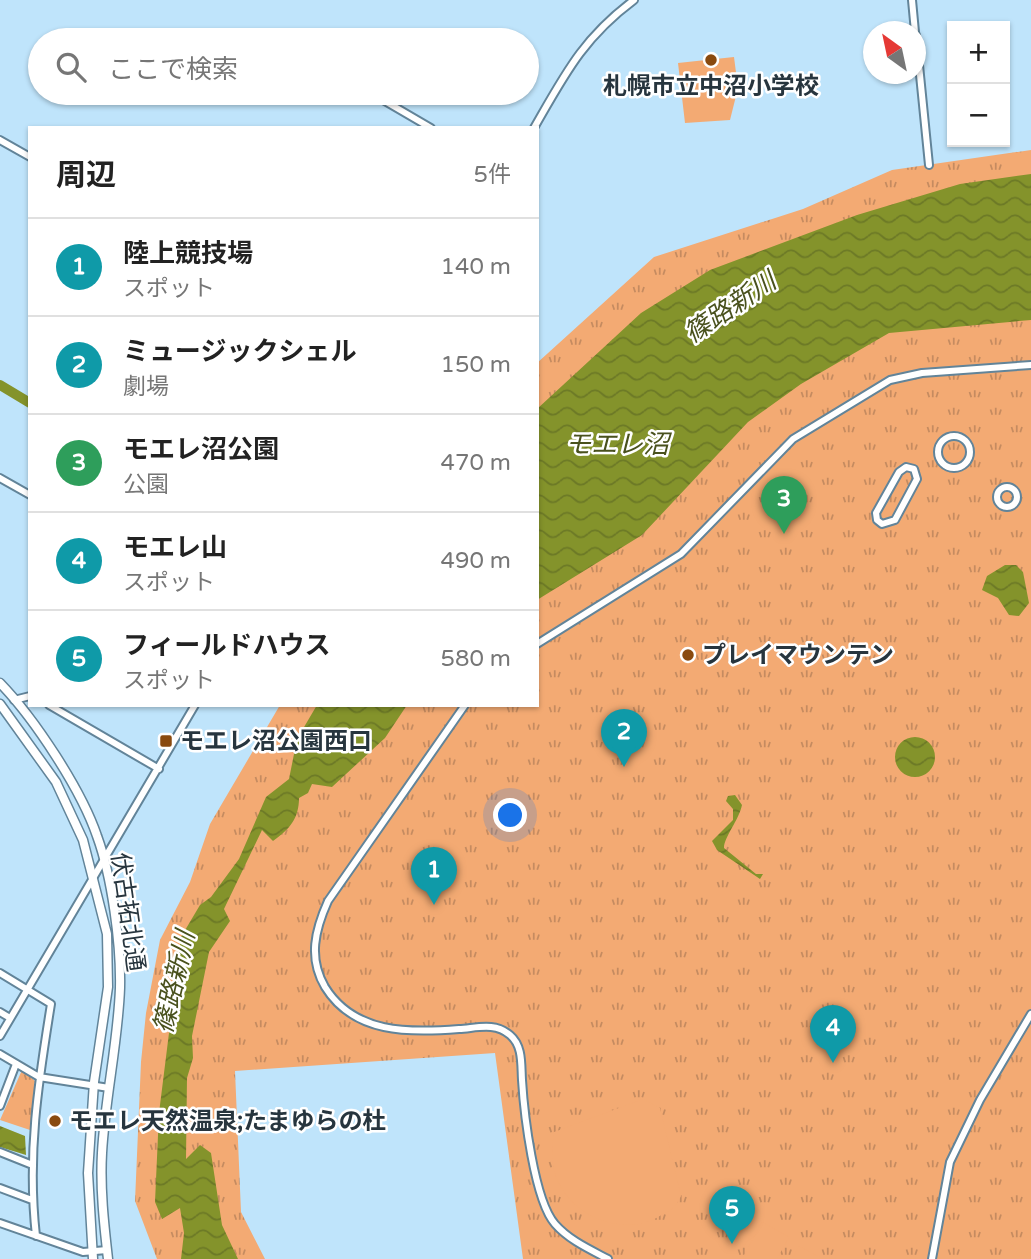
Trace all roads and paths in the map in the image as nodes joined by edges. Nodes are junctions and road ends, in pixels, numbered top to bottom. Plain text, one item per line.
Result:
1 (634, 0) edge
2 (912, 0) edge
3 (914, 21) edge
4 (920, 84) edge
5 (392, 105) edge
6 (429, 126) edge
7 (535, 126) edge
8 (0, 140) edge
9 (28, 156) edge
10 (929, 165) dead end
11 (1031, 365) edge
12 (968, 461) joint
13 (0, 478) edge
14 (28, 494) edge
15 (895, 520) joint
16 (539, 643) edge
17 (0, 683) edge
18 (28, 696) edge
19 (14, 700) junction
20 (0, 704) edge
21 (52, 707) edge
22 (194, 707) edge
23 (464, 707) edge
24 (159, 769) junction
25 (103, 864) junction
26 (93, 881) junction
27 (0, 974) edge
28 (27, 990) junction
29 (0, 1012) edge
30 (1031, 1014) edge
31 (10, 1018) junction
32 (0, 1036) edge
33 (0, 1054) edge
34 (16, 1064) junction
35 (39, 1077) junction
36 (94, 1085) junction
37 (109, 1088) junction
38 (0, 1106) edge
39 (0, 1152) edge
40 (30, 1164) junction
41 (0, 1188) edge
42 (32, 1200) junction
43 (0, 1223) edge
44 (36, 1236) junction
45 (107, 1254) edge
46 (88, 1255) edge
47 (608, 1259) edge
48 (933, 1259) edge

1 - 7 street
2 - 3 street
4 - 10 street
5 - 6 street
8 - 9 street
11 - 16 street
12 - 12 street
13 - 14 street
15 - 15 street
17 - 19 main road, 伏古拓北通
18 - 19 street
19 - 25 main road, 伏古拓北通
20 - 26 main road, 伏古拓北通
21 - 24 street
22 - 24 street
23 - 47 street
24 - 25 street
25 - 26 street
25 - 37 main road, 伏古拓北通
26 - 28 street
26 - 36 main road, 伏古拓北通
27 - 28 street
28 - 31 street
28 - 35 street
29 - 31 street
30 - 48 street
31 - 32 street
33 - 34 street
34 - 35 street
34 - 38 street
35 - 36 street
35 - 40 street
36 - 37 street
36 - 46 main road, 伏古拓北通
37 - 45 main road, 伏古拓北通
39 - 40 street
40 - 42 street
41 - 42 street
42 - 44 street
43 - 44 street
44 - 46 street
45 - 46 street

